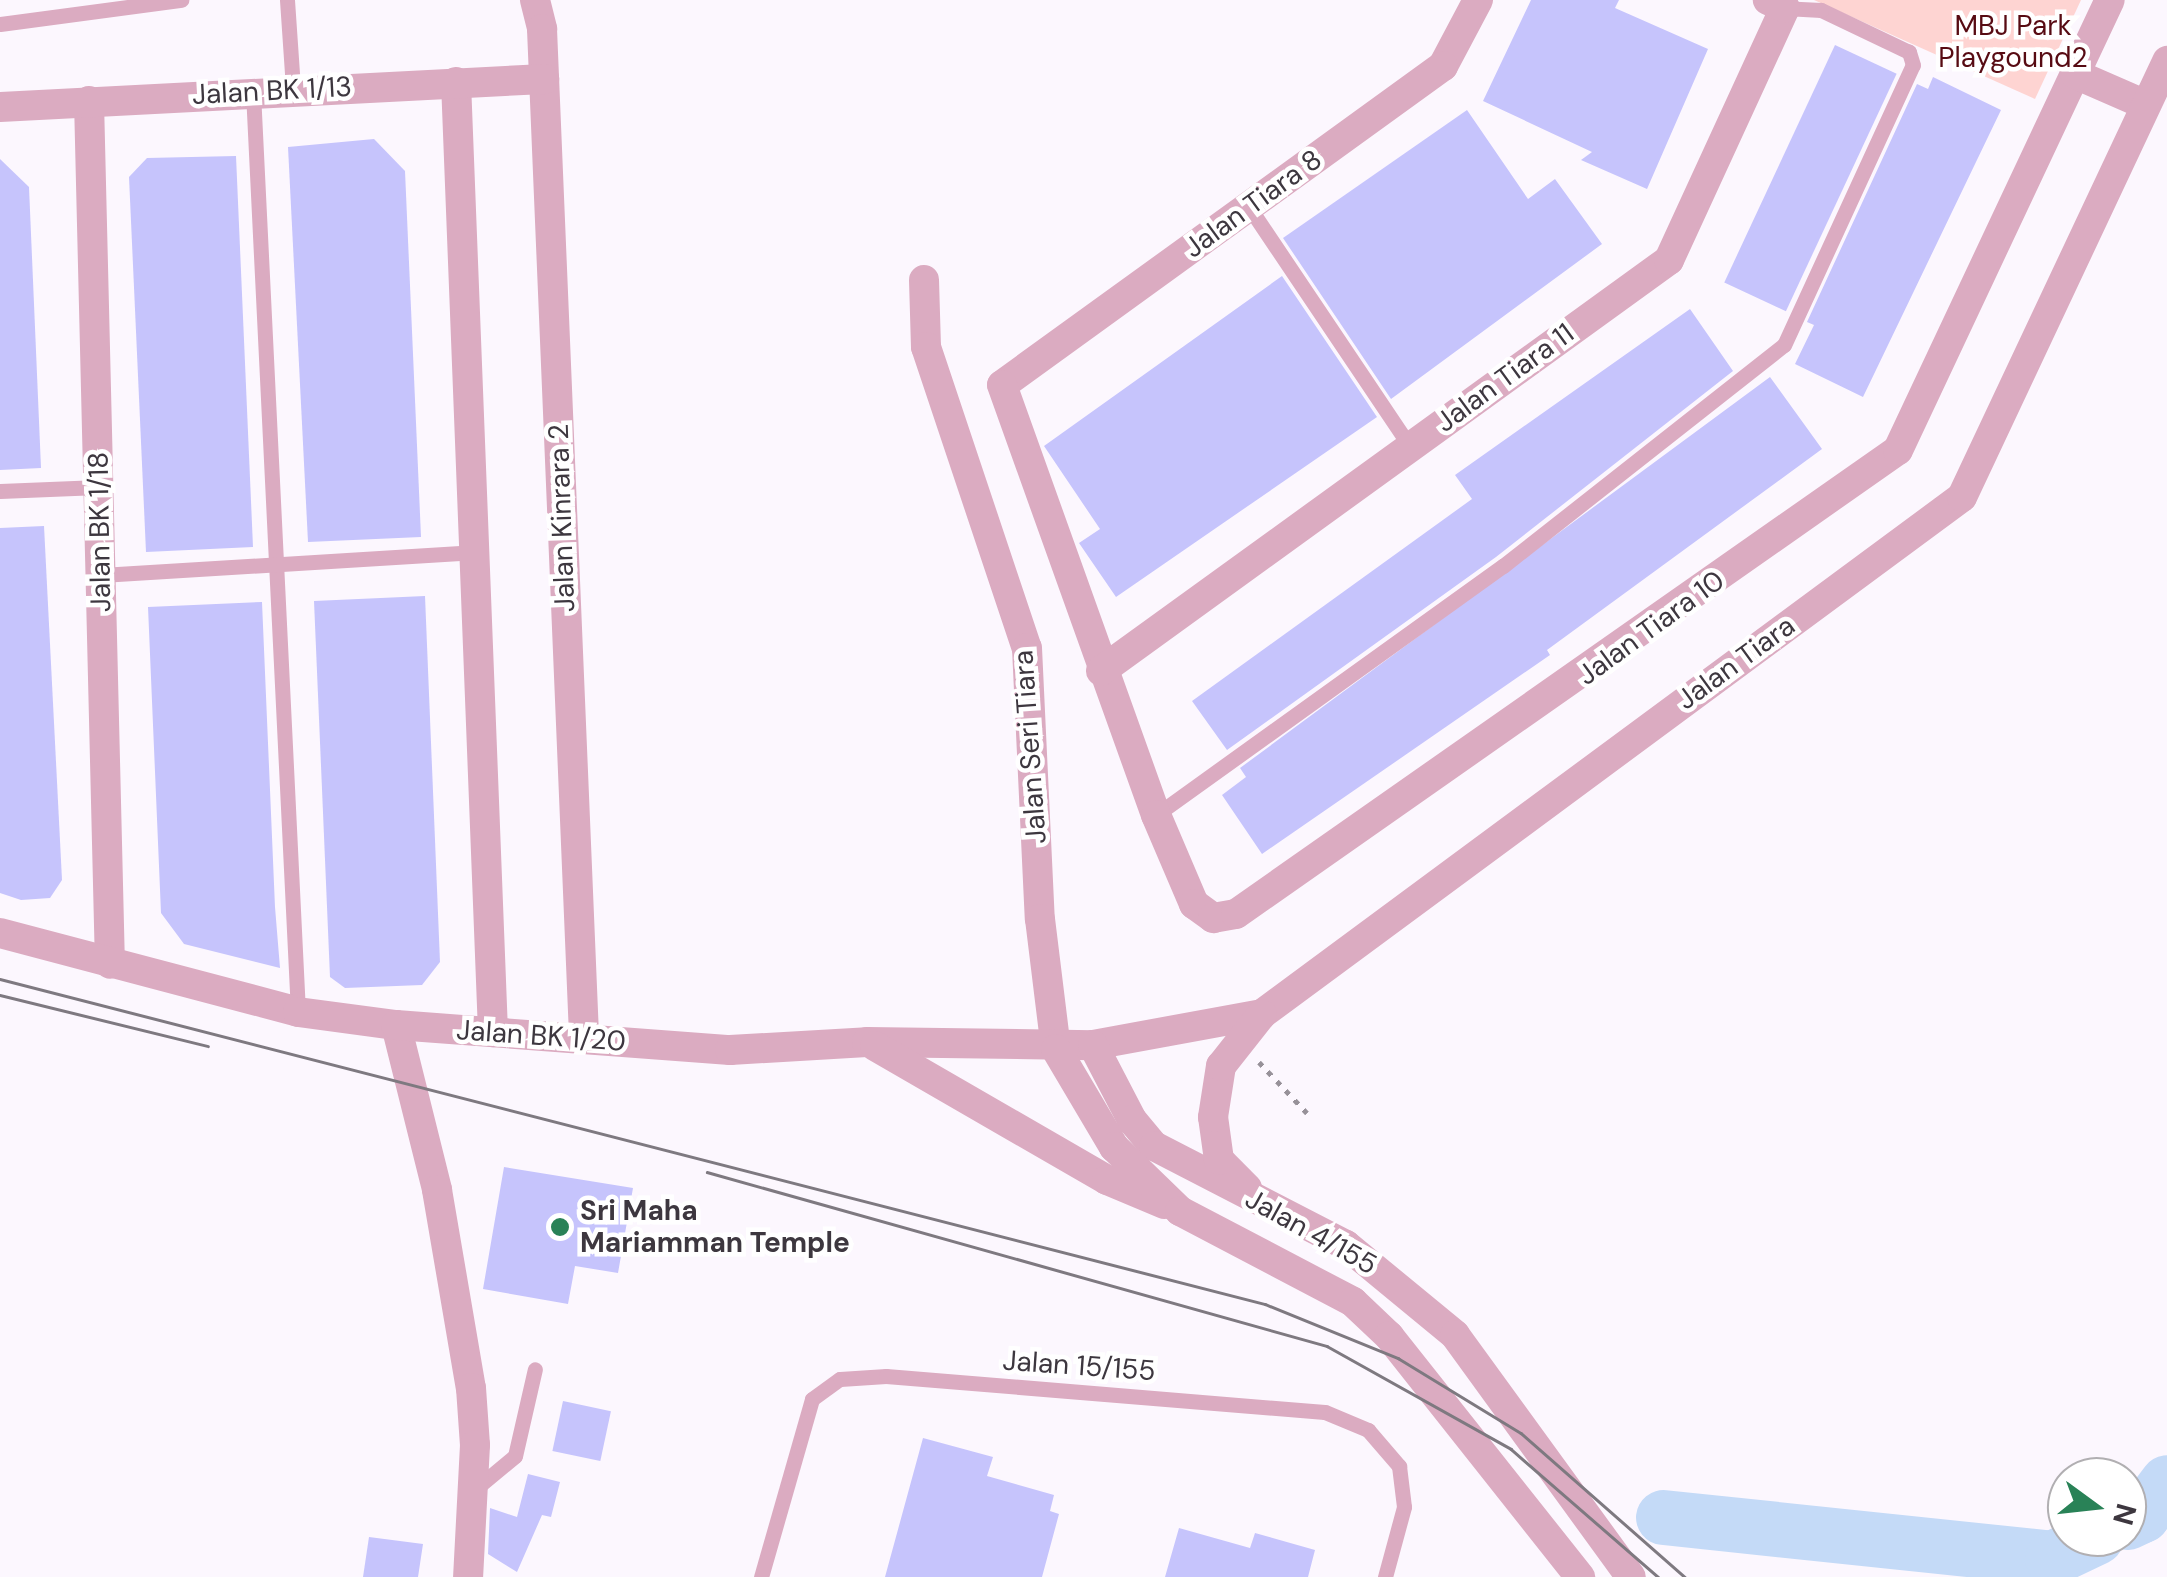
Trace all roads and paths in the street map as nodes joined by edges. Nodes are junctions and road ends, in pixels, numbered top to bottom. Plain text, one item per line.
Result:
1 (181, 0) edge
2 (287, 0) edge
3 (536, 0) edge
4 (1478, 0) edge
5 (2110, 0) edge
6 (1776, 4) edge
7 (0, 24) edge
8 (2167, 61) edge
9 (2076, 74) junction
10 (544, 78) junction
11 (456, 82) junction
12 (292, 88) junction
13 (253, 92) junction
14 (88, 101) junction
15 (2146, 105) junction
16 (0, 107) edge
17 (1248, 207) junction
18 (924, 280) dead end
19 (1002, 385) joint
20 (1410, 447) junction
21 (99, 487) junction
22 (0, 491) edge
23 (476, 552) junction
24 (278, 564) junction
25 (101, 574) junction
26 (1101, 671) junction
27 (1156, 814) junction
28 (0, 933) edge
29 (110, 964) junction
30 (298, 1012) junction
31 (1262, 1014) junction
32 (396, 1025) junction
33 (493, 1032) junction
34 (584, 1037) junction
35 (867, 1042) junction
36 (1239, 1042) junction
37 (1093, 1045) junction
38 (1056, 1049) junction
39 (1307, 1113) dead end
40 (1261, 1202) junction
41 (1180, 1210) junction
42 (535, 1369) dead end
43 (474, 1490) junction
44 (468, 1577) edge
45 (760, 1577) edge
46 (1385, 1577) edge
47 (1580, 1577) edge
48 (1631, 1577) edge

1 - 7 lane
2 - 12 lane
3 - 10 street, Jalan Kinrara 2
4 - 17 street, Jalan Tiara 8
5 - 9 street, Jalan Tiara 10
6 - 20 street, Jalan Tiara 11
6 - 27 lane
8 - 15 street, Jalan Tiara
9 - 15 street
9 - 27 street, Jalan Tiara 10
10 - 11 street, Jalan BK 1/13
10 - 34 street, Jalan Kinrara 2
11 - 12 street, Jalan BK 1/13
11 - 23 street
12 - 13 street, Jalan BK 1/13
13 - 14 street, Jalan BK 1/13
13 - 24 lane
14 - 16 street, Jalan BK 1/13
14 - 21 street, Jalan BK 1/18
15 - 31 street, Jalan Tiara
17 - 19 street, Jalan Tiara 8
17 - 20 lane
18 - 38 street, Jalan Seri Tiara
19 - 26 street, Jalan Tiara 10
20 - 26 street, Jalan Tiara 11
21 - 22 lane
21 - 25 street, Jalan BK 1/18
23 - 24 lane
23 - 33 street
24 - 25 lane
24 - 30 lane
25 - 29 street, Jalan BK 1/18
26 - 27 street, Jalan Tiara 10
28 - 29 street, Jalan BK 1/20
29 - 30 street, Jalan BK 1/20
30 - 32 street, Jalan BK 1/20
31 - 36 street
31 - 37 street, Jalan Tiara
32 - 33 street, Jalan BK 1/20
32 - 43 street
33 - 34 street, Jalan BK 1/20
34 - 35 street, Jalan BK 1/20
35 - 38 street, Jalan BK 1/20
35 - 41 street
36 - 39 path
36 - 40 street
37 - 38 street, Jalan BK 1/20
37 - 40 street, Jalan 4/155
38 - 41 street, Jalan 4/155
40 - 48 street, Jalan 4/155
41 - 47 street, Jalan 4/155
42 - 43 lane
43 - 44 street
45 - 46 lane, Jalan 15/155

